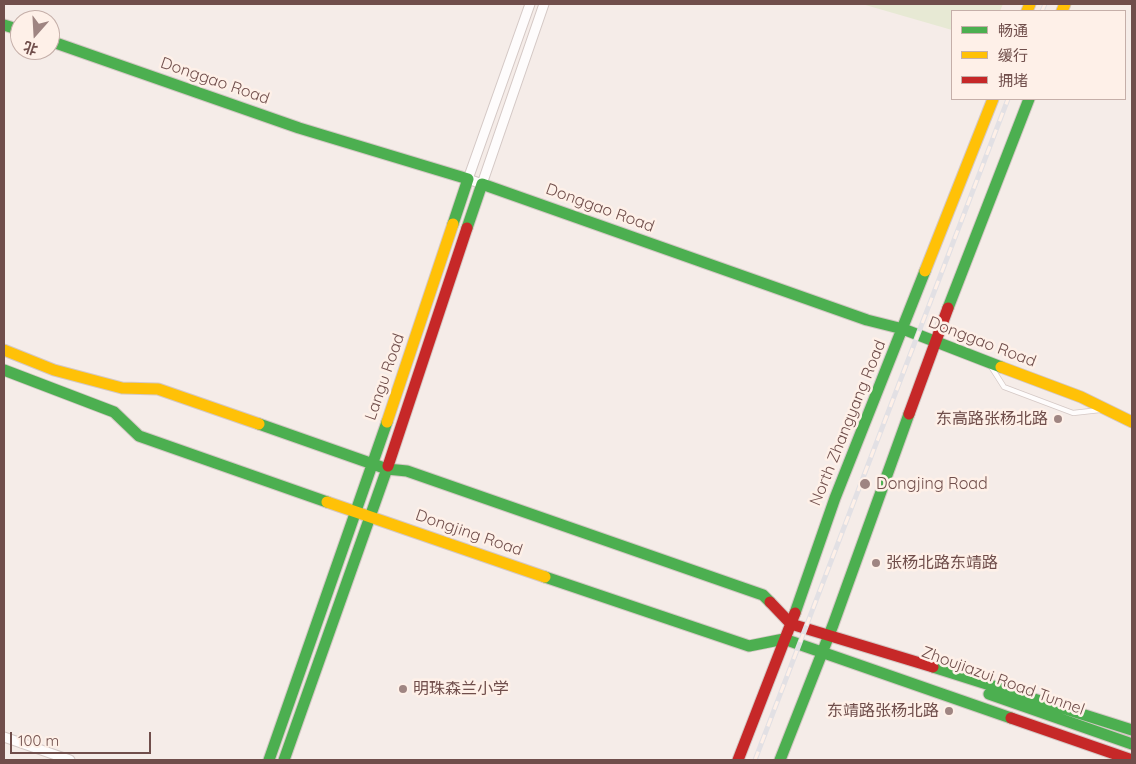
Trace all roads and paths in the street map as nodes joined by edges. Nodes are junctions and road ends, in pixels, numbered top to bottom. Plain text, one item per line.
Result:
1 (530, 4) edge
2 (544, 4) edge
3 (60, 44) edge
4 (993, 100) edge
5 (1029, 100) edge
6 (468, 180) junction
7 (482, 184) junction
8 (903, 329) junction
9 (936, 342) junction
10 (4, 350) edge
11 (989, 362) junction
12 (4, 370) edge
13 (1106, 409) junction
14 (1132, 422) edge
15 (373, 464) junction
16 (387, 469) junction
17 (356, 512) junction
18 (370, 516) junction
19 (790, 624) junction
20 (828, 636) junction
21 (784, 639) junction
22 (864, 648) junction
23 (822, 652) junction
24 (1132, 730) edge
25 (4, 737) edge
26 (1132, 744) edge
27 (70, 760) edge
28 (269, 760) edge
29 (284, 760) edge
30 (738, 760) edge
31 (780, 760) edge
32 (1132, 760) edge

1 - 6 street, Langu Road
2 - 7 street, Langu Road
3 - 6 main road, Donggao Road
4 - 8 main road, North Zhangyang Road
5 - 9 main road
6 - 7 street, Donggao Road
6 - 15 main road, Langu Road
7 - 8 main road, Donggao Road
7 - 16 main road, Langu Road
8 - 9 main road, Donggao Road
8 - 19 main road, North Zhangyang Road
9 - 11 main road, Donggao Road
9 - 20 main road
10 - 15 main road
11 - 13 main road, Donggao Road
11 - 13 lane
12 - 17 main road, Dongjing Road
13 - 14 main road, Donggao Road
15 - 16 main road
15 - 17 main road, Langu Road
16 - 18 main road, Langu Road
16 - 19 main road
17 - 18 main road, Dongjing Road
17 - 28 main road, Langu Road
18 - 21 main road, Dongjing Road
18 - 29 main road, Langu Road
19 - 20 main road
19 - 21 main road, North Zhangyang Road
20 - 22 main road
20 - 23 main road
21 - 23 main road
21 - 30 main road, North Zhangyang Road
22 - 24 main road
22 - 26 main road, Zhoujiazui Road Tunnel
23 - 31 main road
23 - 32 main road
25 - 27 street

